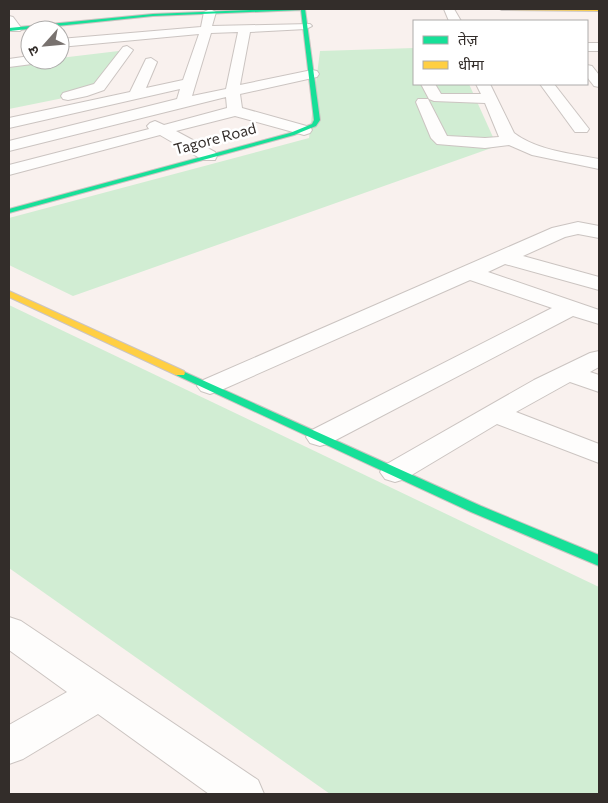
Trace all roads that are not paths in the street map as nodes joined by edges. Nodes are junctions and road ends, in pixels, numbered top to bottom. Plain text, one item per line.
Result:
1 (299, 9) edge
2 (303, 9) edge
3 (502, 9) edge
4 (599, 10) edge
5 (210, 12) junction
6 (11, 26) edge
7 (306, 26) junction
8 (245, 29) junction
9 (205, 36) junction
10 (70, 43) edge
11 (127, 50) junction
12 (108, 52) dead end
13 (151, 62) dead end
14 (283, 66) dead end
15 (311, 70) junction
16 (588, 70) edge
17 (599, 83) edge
18 (190, 84) junction
19 (428, 85) edge
20 (483, 85) edge
21 (548, 85) edge
22 (232, 91) junction
23 (136, 95) junction
24 (52, 99) dead end
25 (490, 99) junction
26 (183, 102) junction
27 (423, 102) dead end
28 (235, 111) junction
29 (137, 115) junction
30 (9, 124) edge
31 (581, 129) dead end
32 (163, 130) junction
33 (304, 130) junction
34 (510, 140) junction
35 (9, 146) edge
36 (209, 156) junction
37 (599, 164) edge
38 (9, 170) edge
39 (9, 210) edge
40 (599, 232) edge
41 (503, 257) junction
42 (469, 273) junction
43 (599, 284) edge
44 (9, 294) edge
45 (570, 308) junction
46 (599, 318) edge
47 (599, 358) edge
48 (568, 372) junction
49 (599, 384) edge
50 (210, 386) junction
51 (494, 413) junction
52 (320, 436) junction
53 (599, 454) edge
54 (395, 472) junction
55 (599, 562) edge
56 (9, 631) edge
57 (99, 694) junction
58 (9, 746) edge
59 (243, 794) edge

1 - 5 street
2 - 7 street
3 - 4 street
5 - 6 street
5 - 9 street
7 - 8 street
7 - 15 street
8 - 9 street
8 - 22 street
9 - 10 street
9 - 11 street
9 - 18 street
11 - 12 street
11 - 24 street
13 - 23 street
14 - 15 street
15 - 22 street
15 - 33 street
16 - 17 street
18 - 23 street
18 - 26 street
19 - 25 street
20 - 25 street
21 - 31 street
22 - 26 street
22 - 28 street
23 - 30 street
25 - 34 street
26 - 29 street
27 - 34 street
28 - 32 street
28 - 33 street
29 - 32 street
29 - 35 street
32 - 36 street
32 - 38 street
33 - 36 street, Tagore Road
34 - 37 street
36 - 39 street, Tagore Road
40 - 41 street
41 - 42 street
41 - 43 street
42 - 45 street
42 - 50 street
44 - 50 street
45 - 46 street
45 - 52 street
47 - 48 street
48 - 49 street
48 - 51 street
50 - 52 street
51 - 53 street
51 - 54 street
52 - 54 street
54 - 55 street
56 - 57 street
57 - 58 street
57 - 59 street

